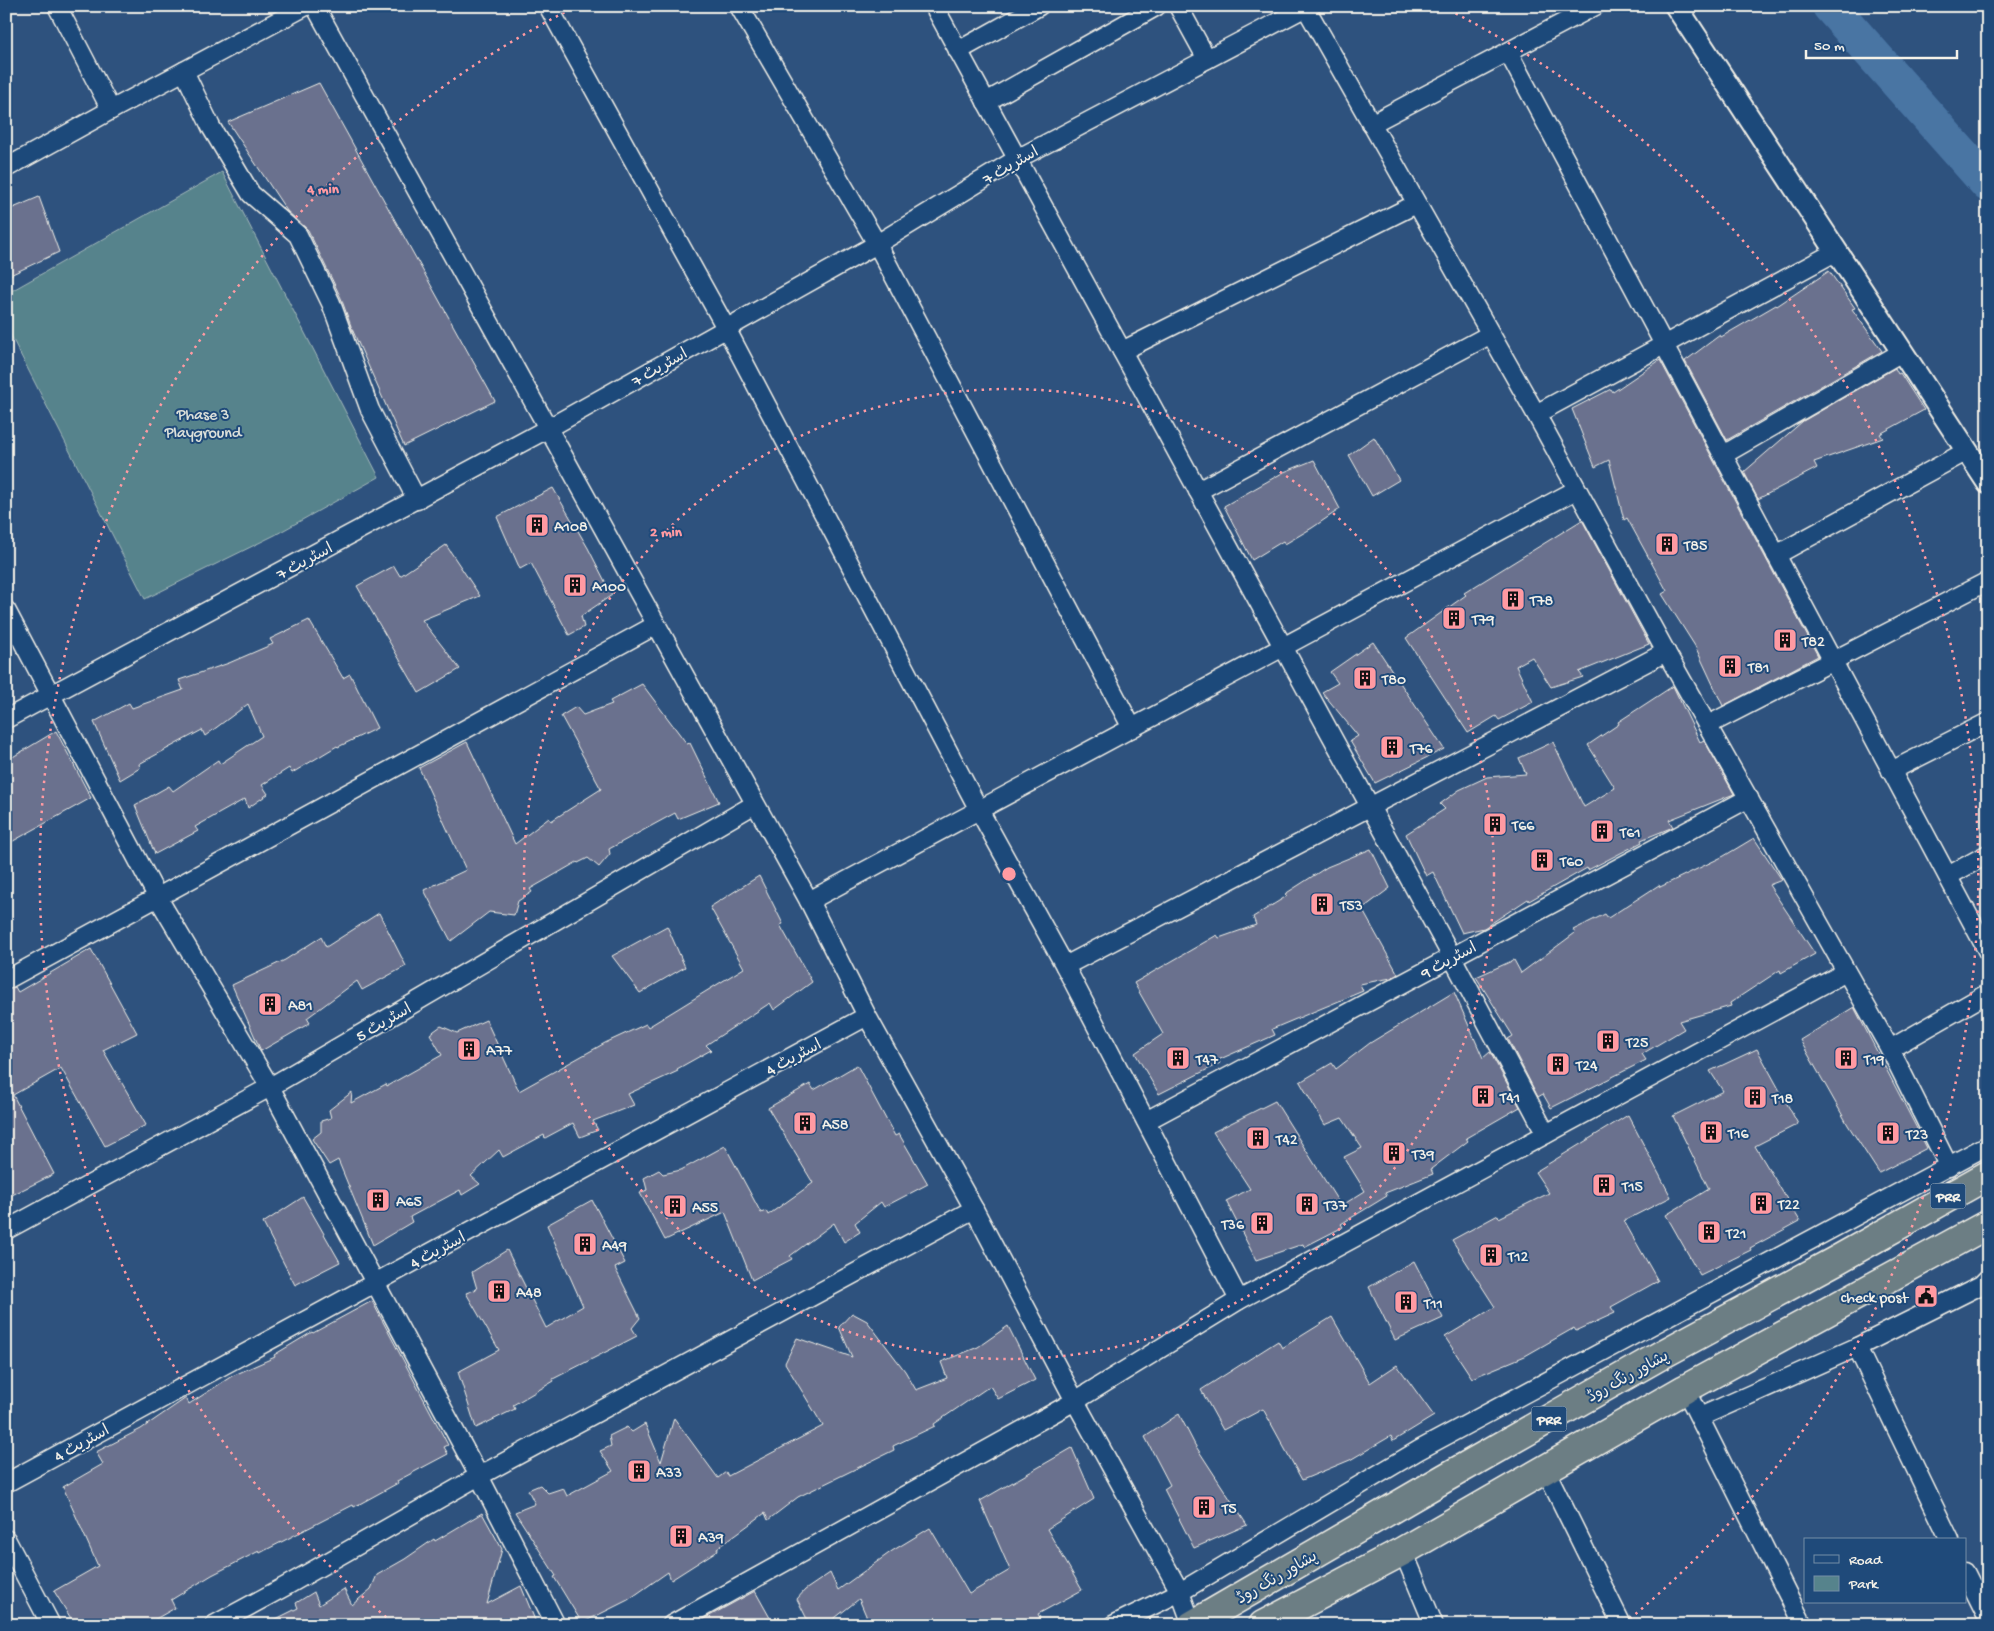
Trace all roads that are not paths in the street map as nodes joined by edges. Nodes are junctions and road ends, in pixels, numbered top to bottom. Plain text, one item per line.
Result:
1 (57, 6) edge
2 (306, 6) edge
3 (315, 6) edge
4 (548, 6) edge
5 (739, 6) edge
6 (934, 6) edge
7 (1039, 6) edge
8 (1158, 6) edge
9 (1178, 6) edge
10 (1595, 6) edge
11 (1676, 6) edge
12 (1307, 7) edge
13 (958, 51) junction
14 (1508, 52) junction
15 (1207, 59) junction
16 (184, 71) junction
17 (986, 102) junction
18 (111, 110) junction
19 (1371, 124) junction
20 (1017, 159) junction
21 (6, 168) edge
22 (1416, 204) junction
23 (877, 244) junction
24 (1837, 251) junction
25 (726, 328) junction
26 (1489, 335) junction
27 (1664, 345) junction
28 (1122, 351) junction
29 (1902, 352) junction
30 (1536, 414) junction
31 (547, 429) junction
32 (1967, 451) junction
33 (1723, 455) junction
34 (1988, 483) edge
35 (1576, 490) junction
36 (1198, 491) junction
37 (417, 500) junction
38 (1776, 555) junction
39 (1988, 581) edge
40 (6, 610) edge
41 (656, 624) junction
42 (1283, 647) junction
43 (1666, 652) junction
44 (1832, 661) junction
45 (52, 693) junction
46 (6, 719) edge
47 (1988, 722) edge
48 (1708, 725) junction
49 (1132, 728) junction
50 (1891, 771) junction
51 (1749, 798) junction
52 (755, 804) junction
53 (1370, 807) junction
54 (979, 810) junction
55 (1988, 854) edge
56 (1948, 876) junction
57 (158, 898) junction
58 (809, 902) junction
59 (1988, 952) edge
60 (1452, 957) junction
61 (1065, 966) junction
62 (1846, 972) junction
63 (6, 980) edge
64 (1988, 993) edge
65 (867, 1016) junction
66 (1890, 1049) junction
67 (270, 1087) junction
68 (1146, 1121) junction
69 (1546, 1134) junction
70 (1988, 1145) edge
71 (1949, 1167) junction
72 (1988, 1174) edge
73 (974, 1209) junction
74 (1988, 1224) edge
75 (6, 1230) edge
76 (1988, 1278) edge
77 (375, 1282) junction
78 (1239, 1300) junction
79 (1857, 1346) junction
80 (1686, 1389) junction
81 (1075, 1400) junction
82 (1700, 1417) junction
83 (1545, 1469) junction
84 (479, 1476) junction
85 (1445, 1478) junction
86 (6, 1483) edge
87 (1464, 1516) junction
88 (1949, 1538) edge
89 (6, 1539) edge
90 (1403, 1551) junction
91 (1966, 1574) edge
92 (1180, 1592) junction
93 (1988, 1618) edge
94 (51, 1625) edge
95 (214, 1625) edge
96 (556, 1625) edge
97 (670, 1625) edge
98 (1113, 1625) edge
99 (1192, 1625) edge
100 (1263, 1625) edge
101 (1434, 1625) edge
102 (1622, 1625) edge
103 (1803, 1625) edge

1 - 18 street
2 - 16 street
3 - 31 street
4 - 25 street
5 - 23 street
6 - 13 street
7 - 13 street
8 - 17 street
9 - 15 street
10 - 14 street
11 - 24 street
12 - 15 street, اسٹریٹ 7
12 - 19 street
13 - 17 street
14 - 19 street
14 - 27 street
15 - 20 street, اسٹریٹ 7
16 - 18 street
16 - 37 street
17 - 20 street
18 - 21 street
19 - 22 street
20 - 23 street, اسٹریٹ 7
20 - 28 street
22 - 26 street
22 - 28 street
23 - 25 street, اسٹریٹ 7
23 - 49 street
24 - 27 street
24 - 29 street
25 - 31 street, اسٹریٹ 7
25 - 54 street
26 - 30 street
26 - 36 street
27 - 30 street
27 - 33 street
28 - 36 street
29 - 32 street
29 - 33 street
30 - 35 street
31 - 37 street, اسٹریٹ 7
31 - 41 street
32 - 34 street
32 - 38 street
33 - 38 street
35 - 42 street
35 - 43 street
36 - 42 street
37 - 45 street, اسٹریٹ 7
38 - 44 street
39 - 44 street
40 - 45 street
41 - 52 street
41 - 57 street
42 - 49 street
42 - 53 street
43 - 48 street
43 - 53 street
44 - 48 street
44 - 50 street
45 - 46 street, اسٹریٹ 7
45 - 57 street
47 - 50 street
48 - 51 street
49 - 54 street
50 - 56 street
51 - 60 street, اسٹریٹ 9
51 - 62 street
52 - 58 street
52 - 67 street, اسٹریٹ 5
53 - 60 street
53 - 61 street
54 - 58 street
54 - 61 street
55 - 56 street
56 - 59 street
57 - 63 street
57 - 67 street
58 - 65 street
60 - 68 street, اسٹریٹ 9
60 - 69 street
61 - 68 street
62 - 66 street
62 - 69 street
64 - 66 street
65 - 73 street
65 - 77 street, اسٹریٹ 4
66 - 71 street
67 - 75 street, اسٹریٹ 5
67 - 77 street
68 - 78 street
69 - 78 street
70 - 71 street
71 - 92 street
72 - 85 highway, پشاور رنگ روڈ / PRR
73 - 81 street
73 - 84 street
74 - 80 highway, PRR
76 - 79 street
77 - 84 street
77 - 86 street, اسٹریٹ 4
78 - 81 street
79 - 82 street
79 - 88 street
80 - 82 street
80 - 83 highway, PRR
81 - 92 street
81 - 97 street
82 - 103 street
83 - 87 highway, PRR
83 - 102 street
84 - 95 street
84 - 96 street
85 - 87 highway
85 - 99 highway, پشاور رنگ روڈ / PRR
87 - 90 highway, PRR
89 - 94 street
90 - 100 highway, PRR
90 - 101 street
91 - 93 street
92 - 98 street
92 - 99 street

